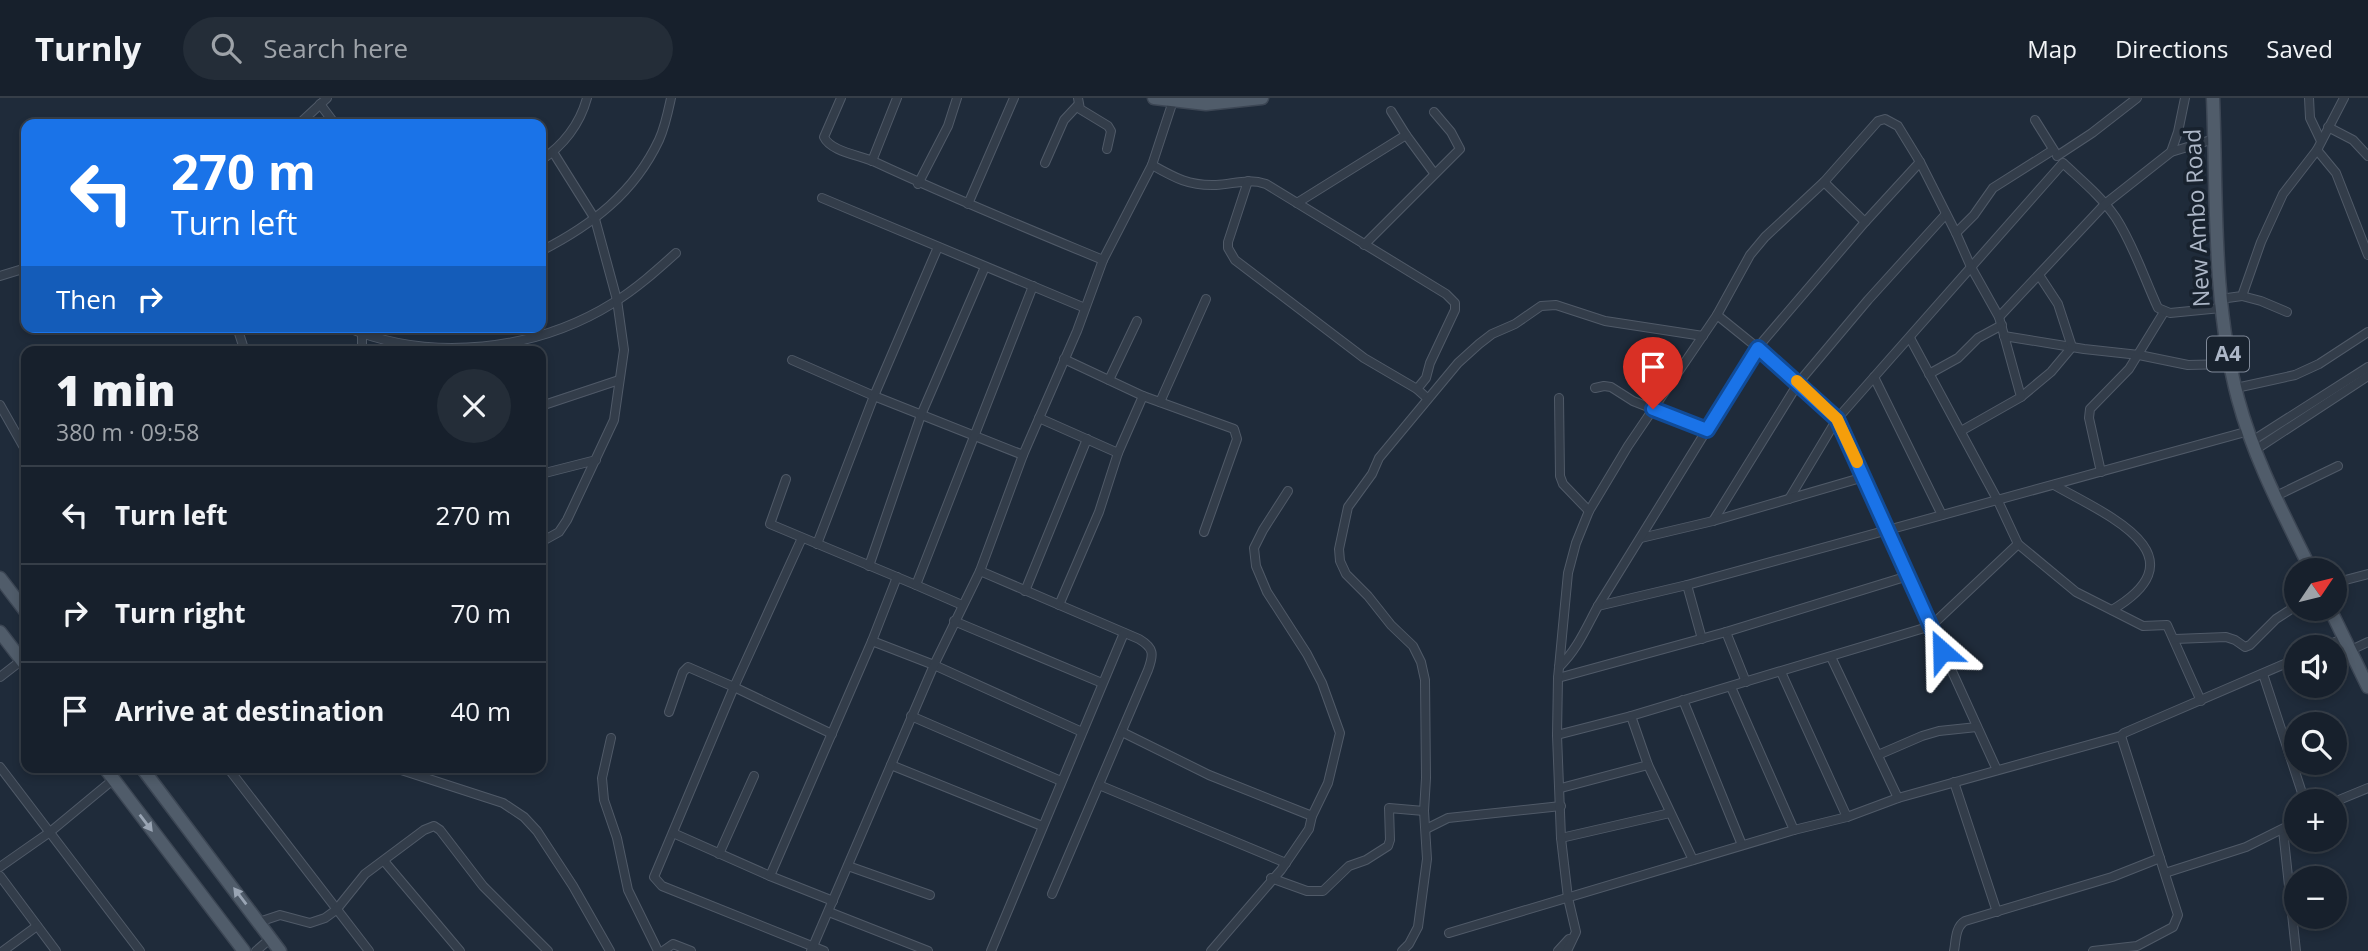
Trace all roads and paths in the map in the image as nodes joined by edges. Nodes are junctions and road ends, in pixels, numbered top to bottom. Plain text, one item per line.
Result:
1 (587, 98) edge
2 (671, 98) edge
3 (841, 98) edge
4 (897, 98) edge
5 (957, 98) edge
6 (1014, 98) edge
7 (1154, 98) edge
8 (1262, 98) edge
9 (2137, 98) edge
10 (2185, 98) edge
11 (2213, 98) edge
12 (2309, 98) edge
13 (2344, 98) edge
14 (324, 101) edge
15 (1078, 101) edge
16 (1173, 101) junction
17 (1391, 111) dead end
18 (1434, 112) dead end
19 (304, 119) edge
20 (333, 119) edge
21 (2035, 120) dead end
22 (2328, 127) junction
23 (1406, 135) junction
24 (2214, 139) junction
25 (2319, 146) junction
26 (1107, 149) dead end
27 (553, 152) junction
28 (2171, 152) junction
29 (2058, 156) junction
30 (2368, 156) edge
31 (546, 157) edge
32 (872, 161) junction
33 (1920, 162) junction
34 (1045, 163) dead end
35 (1152, 165) junction
36 (1434, 173) junction
37 (1248, 181) junction
38 (1824, 183) junction
39 (918, 184) junction
40 (822, 198) dead end
41 (1297, 203) junction
42 (968, 204) junction
43 (2105, 204) junction
44 (1946, 214) junction
45 (595, 219) junction
46 (1865, 222) junction
47 (1956, 233) junction
48 (1364, 245) junction
49 (938, 247) junction
50 (546, 248) edge
51 (676, 253) dead end
52 (2368, 255) edge
53 (1103, 260) junction
54 (985, 267) junction
55 (1971, 267) junction
56 (21, 270) edge
57 (2039, 275) junction
58 (0, 276) edge
59 (1033, 286) junction
60 (2242, 296) junction
61 (1206, 299) dead end
62 (617, 300) junction
63 (2221, 304) junction
64 (1085, 308) junction
65 (2164, 312) junction
66 (2287, 312) dead end
67 (1717, 315) junction
68 (1137, 321) dead end
69 (2001, 321) junction
70 (2368, 332) edge
71 (372, 333) edge
72 (2004, 335) junction
73 (1703, 336) junction
74 (1910, 338) junction
75 (418, 346) edge
76 (488, 346) edge
77 (2072, 347) junction
78 (1758, 348) junction
79 (2139, 355) junction
80 (792, 359) dead end
81 (1065, 359) junction
82 (2230, 364) junction
83 (2368, 368) edge
84 (1929, 374) junction
85 (2368, 376) edge
86 (1874, 377) junction
87 (619, 380) junction
88 (1108, 380) junction
89 (1799, 382) junction
90 (1595, 388) dead end
91 (2236, 388) junction
92 (1417, 389) junction
93 (874, 396) junction
94 (1143, 396) junction
95 (2021, 397) junction
96 (1427, 398) junction
97 (1559, 398) dead end
98 (1160, 402) junction
99 (546, 404) edge
100 (0, 405) edge
101 (1653, 409) junction
102 (921, 415) junction
103 (1039, 418) junction
104 (1837, 419) junction
105 (1707, 430) junction
106 (1961, 431) junction
107 (973, 437) junction
108 (1087, 439) junction
109 (2252, 441) junction
110 (21, 442) edge
111 (1118, 453) junction
112 (1023, 455) junction
113 (596, 460) junction
114 (2338, 466) dead end
115 (2101, 472) junction
116 (546, 473) edge
117 (1864, 477) junction
118 (786, 479) dead end
119 (2054, 485) junction
120 (1288, 491) dead end
121 (2276, 496) junction
122 (1789, 499) junction
123 (1998, 501) junction
124 (1589, 510) junction
125 (1942, 515) junction
126 (1713, 520) junction
127 (1887, 529) junction
128 (1203, 532) dead end
129 (802, 537) junction
130 (1641, 538) junction
131 (546, 539) edge
132 (817, 544) junction
133 (2018, 544) junction
134 (2305, 558) edge
135 (869, 566) junction
136 (980, 571) junction
137 (2368, 574) edge
138 (1908, 576) junction
139 (0, 578) edge
140 (897, 578) junction
141 (2347, 580) edge
142 (916, 585) junction
143 (1687, 585) junction
144 (1025, 591) junction
145 (21, 605) edge
146 (962, 605) junction
147 (1059, 605) junction
148 (1598, 606) junction
149 (2112, 610) junction
150 (2284, 614) edge
151 (954, 621) junction
152 (1931, 626) junction
153 (0, 632) edge
154 (1726, 632) junction
155 (1124, 633) junction
156 (1702, 639) junction
157 (2175, 639) junction
158 (872, 641) junction
159 (2368, 642) edge
160 (2347, 643) edge
161 (2351, 650) junction
162 (1832, 657) junction
163 (21, 659) edge
164 (2284, 664) edge
165 (21, 665) edge
166 (934, 665) junction
167 (1559, 667) junction
168 (1781, 672) junction
169 (2263, 674) junction
170 (0, 677) edge
171 (1558, 678) junction
172 (1746, 682) junction
173 (1102, 683) junction
174 (734, 687) junction
175 (1731, 687) junction
176 (2368, 687) edge
177 (1683, 700) junction
178 (2201, 701) junction
179 (669, 712) dead end
180 (911, 716) junction
181 (1631, 716) junction
182 (1977, 727) junction
183 (1082, 732) junction
184 (1122, 732) junction
185 (832, 734) junction
186 (1557, 735) junction
187 (2121, 736) junction
188 (611, 738) dead end
189 (1878, 755) junction
190 (891, 765) junction
191 (1648, 765) junction
192 (0, 767) edge
193 (1997, 770) junction
194 (109, 773) edge
195 (146, 773) edge
196 (232, 773) edge
197 (411, 773) edge
198 (754, 776) dead end
199 (114, 779) junction
200 (1061, 781) junction
201 (1954, 782) junction
202 (1099, 785) junction
203 (1561, 788) junction
204 (2368, 788) edge
205 (2301, 789) edge
206 (2347, 797) edge
207 (1898, 798) junction
208 (1561, 806) junction
209 (1424, 811) junction
210 (1670, 813) junction
211 (1312, 816) junction
212 (1847, 817) junction
213 (1042, 826) junction
214 (1426, 829) junction
215 (1794, 830) junction
216 (2283, 830) joint
217 (50, 832) junction
218 (673, 833) junction
219 (1561, 838) junction
220 (1742, 845) junction
221 (719, 854) junction
222 (2160, 858) junction
223 (1693, 860) junction
224 (384, 861) junction
225 (1286, 863) junction
226 (848, 866) junction
227 (0, 867) edge
228 (2165, 873) junction
229 (0, 876) edge
230 (771, 876) junction
231 (1271, 878) junction
232 (1052, 894) dead end
233 (930, 895) dead end
234 (1568, 898) junction
235 (833, 901) junction
236 (336, 909) junction
237 (829, 912) junction
238 (1997, 912) junction
239 (259, 922) junction
240 (37, 926) junction
241 (1576, 932) junction
242 (1449, 933) dead end
243 (271, 939) junction
244 (812, 948) edge
245 (3, 951) edge
246 (56, 951) edge
247 (140, 951) edge
248 (244, 951) edge
249 (256, 951) edge
250 (280, 951) edge
251 (369, 951) edge
252 (460, 951) edge
253 (548, 951) edge
254 (610, 951) edge
255 (660, 951) edge
256 (691, 951) edge
257 (824, 951) edge
258 (928, 951) edge
259 (991, 951) edge
260 (1211, 951) edge
261 (1402, 951) edge
262 (1559, 951) edge
263 (1567, 951) edge
264 (1954, 951) edge
265 (2093, 951) edge
266 (2296, 951) edge

1 - 27 street
2 - 45 street
3 - 32 street
4 - 32 street
5 - 39 street
6 - 42 street
7 - 16 main road
8 - 16 main road
9 - 29 street
10 - 28 street
11 - 24 main road, New Ambo Road / A4
12 - 25 street
13 - 22 street
14 - 19 street
14 - 20 street
15 - 26 street
15 - 34 street
16 - 35 street
17 - 23 street
18 - 36 street
21 - 29 street
22 - 25 street
22 - 30 street
23 - 36 street
23 - 41 street
24 - 28 street
24 - 63 main road, New Ambo Road / A4
25 - 52 street
25 - 60 street
27 - 31 street
27 - 45 street
28 - 43 street
29 - 43 street
29 - 47 street
29 - 55 street
32 - 39 street
33 - 38 street
33 - 44 street
33 - 46 street
35 - 37 street
35 - 53 street
36 - 48 street
37 - 41 street
37 - 92 street
38 - 46 street
38 - 67 street
39 - 42 street
40 - 49 street
41 - 48 street
42 - 53 street
43 - 57 street
43 - 65 street
44 - 47 street
44 - 89 street
45 - 50 street
45 - 62 street
46 - 78 street
47 - 55 street
48 - 92 street
49 - 54 street
49 - 93 street
51 - 62 street
53 - 64 street
54 - 59 street
54 - 102 street
55 - 69 street
55 - 74 street
56 - 58 street
57 - 69 street
57 - 77 street
59 - 64 street
59 - 107 street
60 - 63 street
60 - 66 street
61 - 98 street
62 - 76 street
62 - 87 street
63 - 65 street
63 - 82 main road, New Ambo Road / A4
64 - 81 street
65 - 79 street
67 - 73 street
67 - 78 street
68 - 88 street
69 - 72 street
69 - 84 street
70 - 91 street
71 - 75 street
72 - 77 street
72 - 95 street
73 - 96 street
73 - 101 street
74 - 84 street
74 - 86 street
77 - 79 street
77 - 95 street
78 - 89 street
78 - 105 street
79 - 82 street
79 - 115 street
80 - 93 street
81 - 88 street
81 - 103 street
82 - 91 main road, New Ambo Road / A4
83 - 109 street
84 - 106 street
85 - 109 street
86 - 104 street
86 - 125 street
87 - 99 street
87 - 113 street
88 - 94 street
89 - 104 street
89 - 126 street
90 - 101 street
91 - 109 main road, New Ambo Road / A4
92 - 96 street
93 - 102 street
93 - 132 street
94 - 98 street
94 - 111 street
95 - 106 street
96 - 209 street
97 - 124 street
98 - 128 street
100 - 110 street
101 - 105 street
101 - 124 street
102 - 107 street
102 - 135 street
103 - 108 street
103 - 112 street
104 - 117 street
104 - 122 street
105 - 130 street
106 - 123 street
107 - 112 street
107 - 142 street
108 - 111 street
108 - 144 street
109 - 115 street
109 - 121 main road, New Ambo Road / A4
111 - 147 street
112 - 136 street
113 - 116 street
113 - 131 street
114 - 121 street
115 - 119 street
117 - 122 street
117 - 127 street
118 - 129 street
119 - 123 street
119 - 149 street
120 - 211 street
121 - 134 main road, New Ambo Road / A4
122 - 126 street
123 - 125 street
123 - 133 street
124 - 167 street
125 - 127 street
126 - 130 street
127 - 138 street
127 - 143 street
129 - 132 street
129 - 174 street
130 - 148 street
132 - 135 street
133 - 149 street
133 - 152 street
135 - 140 street
136 - 144 street
136 - 146 street
137 - 141 street
138 - 152 street
138 - 154 street
139 - 145 main road
140 - 142 street
140 - 158 street
142 - 146 street
143 - 148 street
143 - 156 street
144 - 147 street
146 - 151 street
147 - 155 street
148 - 167 street
149 - 157 street
150 - 157 street
151 - 166 street
151 - 173 street
152 - 162 street
152 - 182 street
153 - 163 main road
154 - 156 street
154 - 172 street
155 - 173 street
155 - 184 street
156 - 171 street
157 - 178 street
158 - 166 street
158 - 185 street
159 - 161 street
160 - 161 main road
161 - 176 main road
162 - 168 street
162 - 189 street
164 - 169 street
165 - 170 street
166 - 180 street
166 - 183 street
167 - 171 street
168 - 172 street
168 - 212 street
169 - 178 street
169 - 205 street
171 - 186 street
172 - 175 street
173 - 183 street
174 - 179 street
174 - 185 street
174 - 218 street
175 - 177 street
175 - 215 street
177 - 181 street
177 - 220 street
178 - 187 street
180 - 190 street
180 - 200 street
181 - 186 street
181 - 191 street
182 - 189 street
182 - 193 street
183 - 200 street
184 - 202 street
184 - 211 street
185 - 230 street
186 - 203 street
187 - 193 street
187 - 222 street
188 - 255 street
189 - 207 street
190 - 213 street
190 - 226 street
191 - 203 street
191 - 210 street
192 - 217 street
193 - 201 street
194 - 199 main road
239 -> 195 main road
196 - 236 street
197 - 254 street
198 - 221 street
199 - 217 street
199 -> 248 main road
200 - 213 street
201 - 207 street
201 - 238 street
202 - 225 street
202 - 232 street
203 - 208 street
204 - 206 street
207 - 212 street
208 - 214 street
208 - 219 street
209 - 214 street
209 - 231 street
210 - 219 street
210 - 223 street
211 - 225 street
212 - 215 street
213 - 259 street
214 - 261 street
215 - 220 street
216 - 228 street
216 - 266 street
217 - 227 street
217 - 247 street
218 - 221 street
218 - 244 street
219 - 234 street
220 - 223 street
221 - 230 street
222 - 228 street
222 - 238 street
223 - 234 street
224 - 236 street
224 - 252 street
224 - 253 street
225 - 231 street
226 - 233 street
226 - 235 street
228 - 265 street
229 - 240 street
230 - 235 street
231 - 260 street
234 - 241 street
234 - 242 street
235 - 237 street
236 - 239 street
236 - 251 street
237 - 244 street
237 - 258 street
238 - 264 street
239 - 243 main road
240 - 245 street
240 - 246 street
241 - 262 street
241 - 263 street
243 - 249 street
243 - 250 main road
244 - 257 street
255 - 256 street

